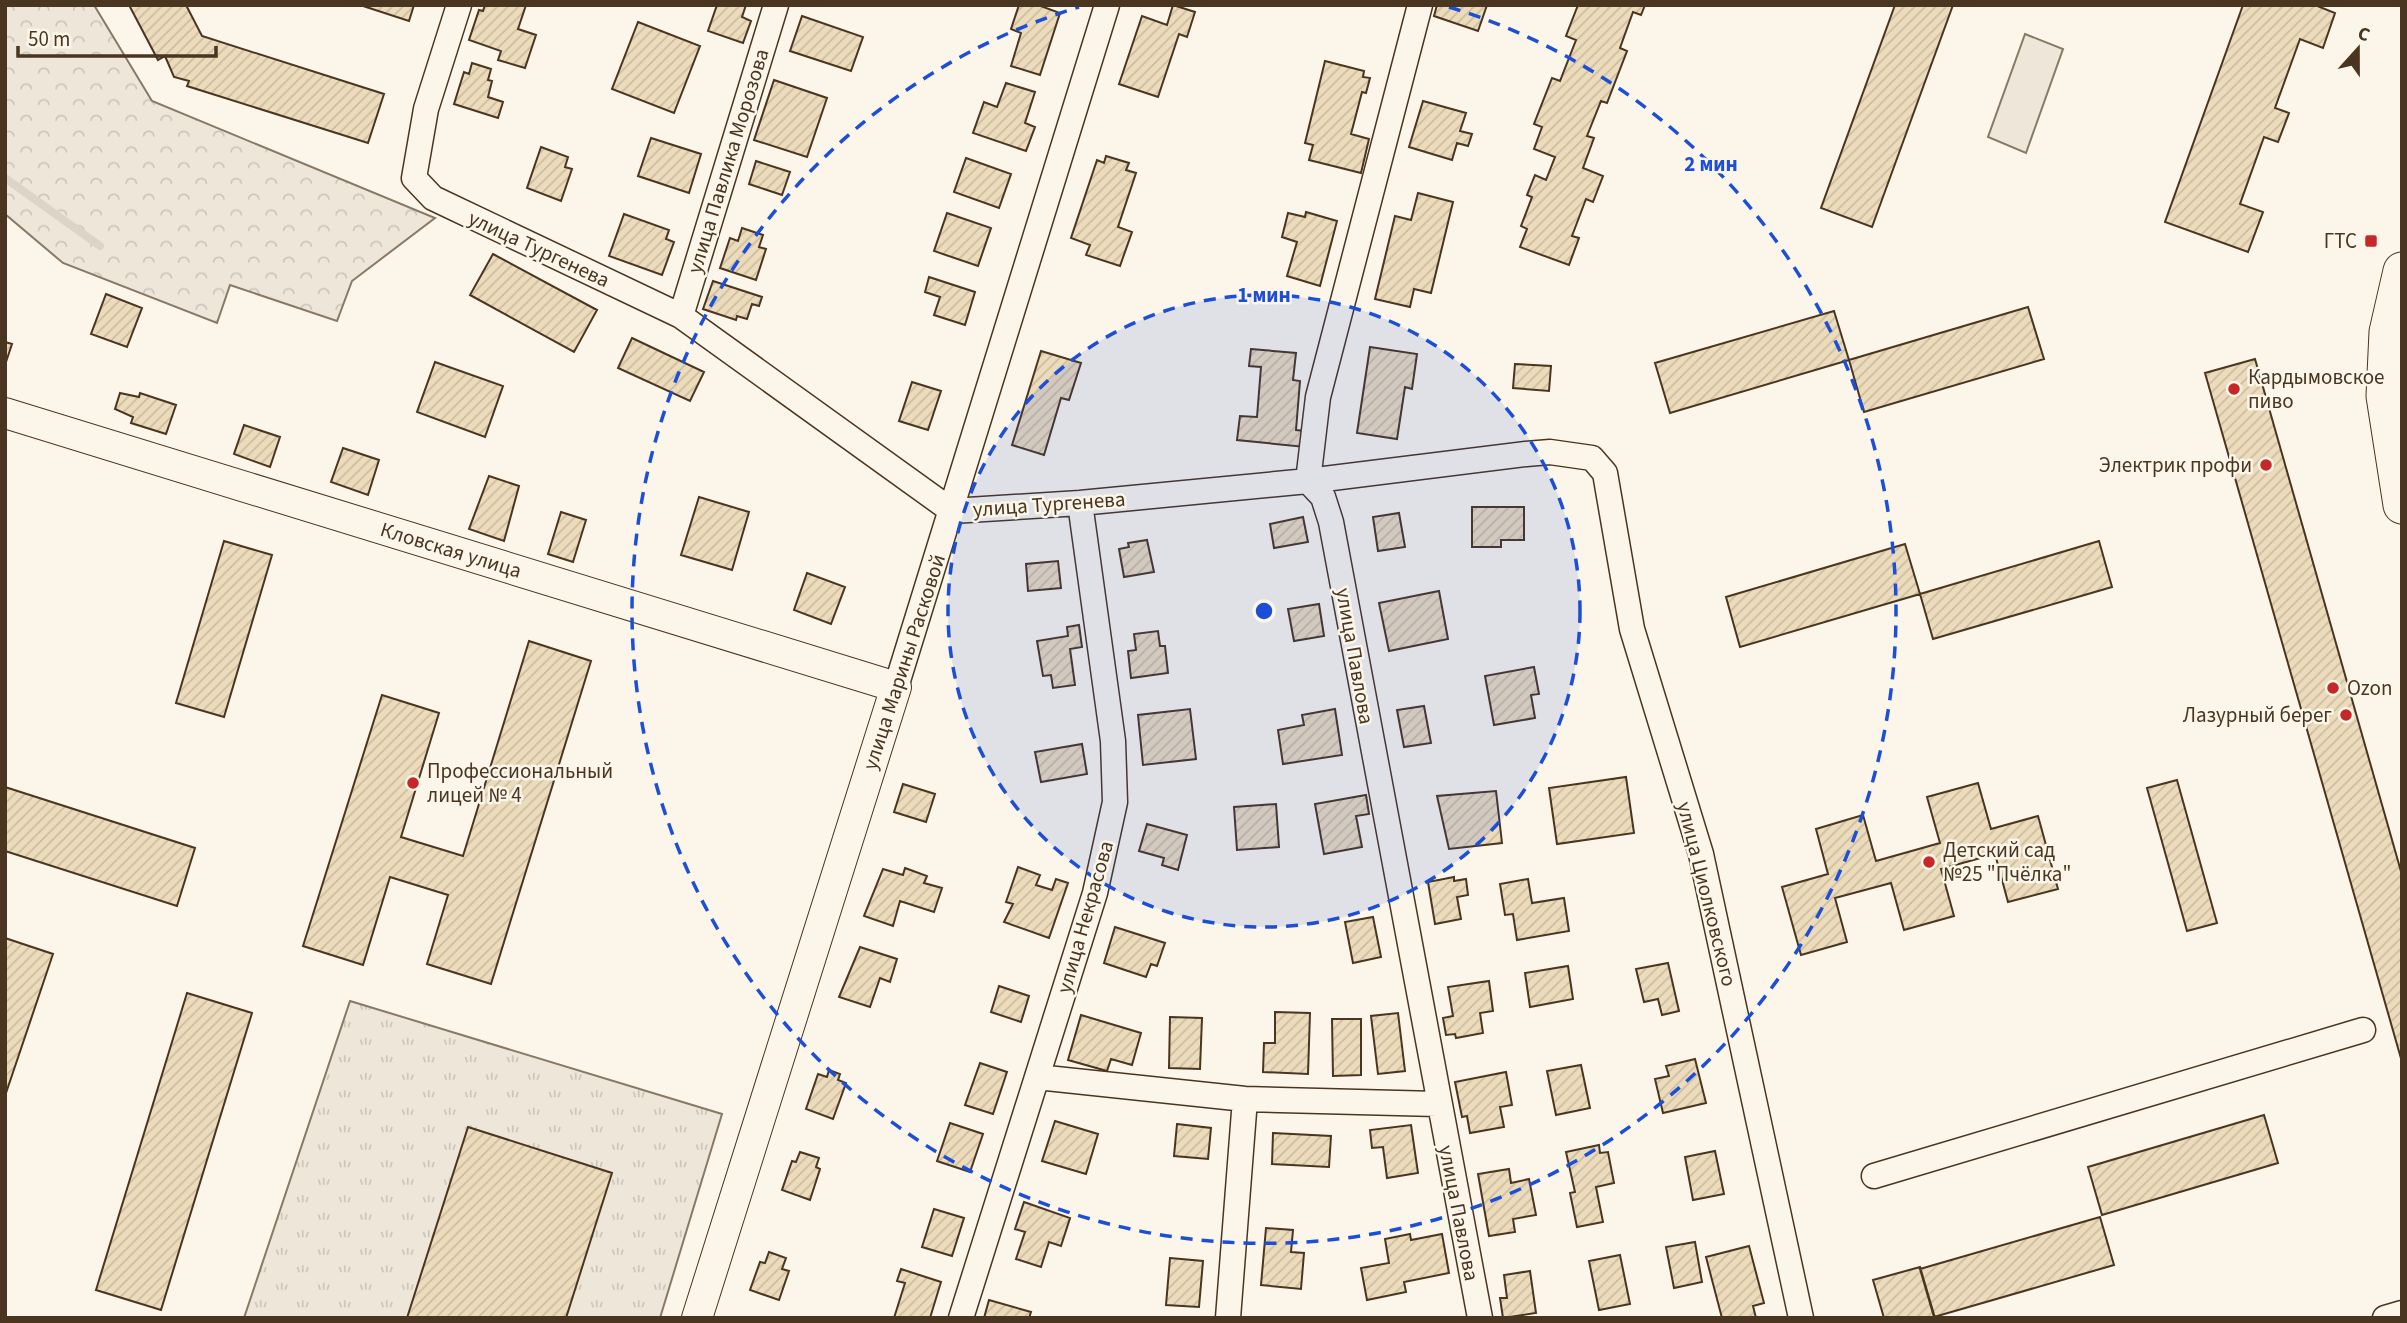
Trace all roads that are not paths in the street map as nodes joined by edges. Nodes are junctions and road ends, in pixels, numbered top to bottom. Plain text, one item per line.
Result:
1 (459, 5) edge
2 (775, 5) edge
3 (1107, 5) edge
4 (1420, 5) edge
5 (2402, 271) edge
6 (681, 316) junction
7 (5, 413) edge
8 (1605, 473) joint
9 (1308, 481) junction
10 (1080, 503) junction
11 (2402, 505) edge
12 (952, 511) junction
13 (896, 687) junction
14 (2363, 1030) dead end
15 (1037, 1077) junction
16 (1245, 1099) junction
17 (1437, 1104) junction
18 (1874, 1176) dead end
19 (2402, 1313) edge
20 (697, 1318) edge
21 (961, 1318) edge
22 (1228, 1318) edge
23 (1480, 1318) edge
24 (1801, 1318) edge
25 (2385, 1318) edge

1 - 6 street, улица Тургенева
2 - 6 street, улица Павлика Морозова
3 - 12 street, улица Марины Расковой
4 - 9 street
5 - 11 main road
6 - 12 street, улица Тургенева
7 - 13 street, Кловская улица
8 - 9 street, улица Тургенева
8 - 24 street, улица Циолковского
9 - 10 street, улица Тургенева
9 - 17 street, улица Павлова
10 - 12 street, улица Тургенева
10 - 15 street, улица Некрасова
12 - 13 street, улица Марины Расковой
13 - 20 street, улица Марины Расковой
14 - 18 street
15 - 16 street
15 - 21 street, улица Некрасова
16 - 17 street
16 - 22 street
17 - 23 street, улица Павлова
19 - 25 street

